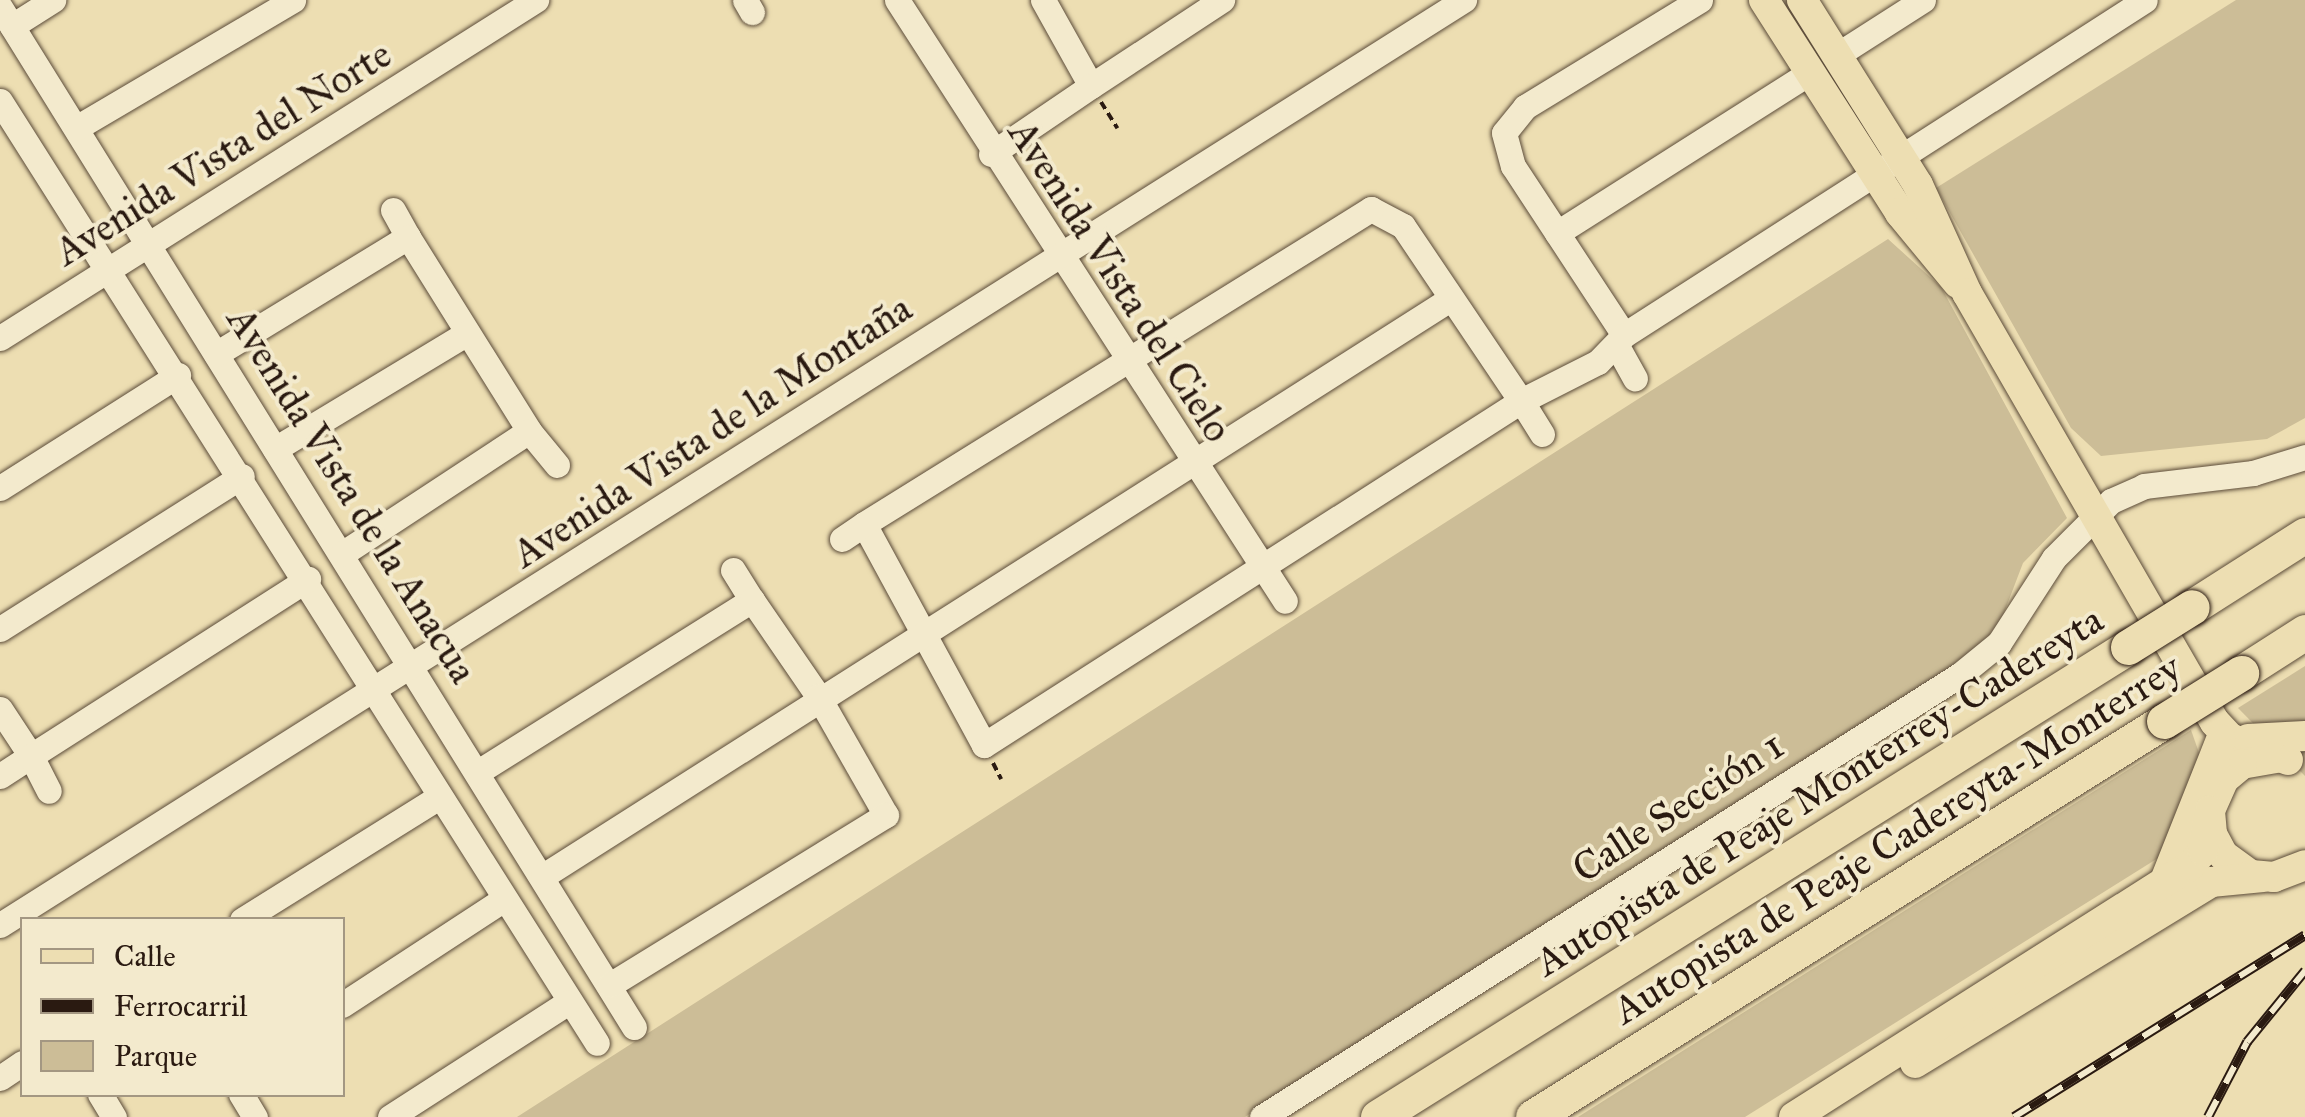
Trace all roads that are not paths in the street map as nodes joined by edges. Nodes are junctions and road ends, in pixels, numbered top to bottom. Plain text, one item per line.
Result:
1 (53, 0) edge
2 (293, 0) edge
3 (536, 0) edge
4 (897, 0) edge
5 (1043, 0) edge
6 (1222, 0) edge
7 (1464, 0) edge
8 (1700, 0) edge
9 (1764, 0) edge
10 (1802, 0) edge
11 (1923, 0) edge
12 (2145, 0) edge
13 (6, 16) edge
14 (1837, 55) junction
15 (1809, 73) junction
16 (1091, 86) junction
17 (0, 101) edge
18 (76, 128) junction
19 (991, 154) junction
20 (1900, 155) junction
21 (1873, 172) junction
22 (393, 210) dead end
23 (1556, 233) junction
24 (408, 237) junction
25 (152, 244) junction
26 (1058, 254) junction
27 (107, 270) junction
28 (1967, 292) junction
29 (1450, 299) junction
30 (467, 333) junction
31 (0, 338) edge
32 (1620, 340) junction
33 (216, 354) junction
34 (1127, 360) junction
35 (178, 375) junction
36 (1635, 378) dead end
37 (1521, 401) junction
38 (529, 431) junction
39 (1542, 434) dead end
40 (275, 449) junction
41 (2305, 457) edge
42 (1194, 462) junction
43 (557, 465) dead end
44 (242, 476) junction
45 (0, 488) edge
46 (2093, 516) junction
47 (2305, 535) edge
48 (342, 554) junction
49 (1262, 566) junction
50 (733, 570) dead end
51 (308, 579) junction
52 (752, 600) junction
53 (1285, 601) dead end
54 (0, 629) edge
55 (922, 630) junction
56 (2305, 632) edge
57 (414, 665) junction
58 (378, 689) junction
59 (818, 696) junction
60 (0, 708) edge
61 (2224, 736) junction
62 (30, 756) junction
63 (2300, 760) edge
64 (481, 770) junction
65 (0, 776) edge
66 (50, 791) dead end
67 (439, 796) junction
68 (2211, 806) junction
69 (2305, 865) edge
70 (543, 876) junction
71 (2263, 876) junction
72 (2305, 876) edge
73 (2168, 893) junction
74 (501, 902) junction
75 (247, 917) edge
76 (0, 925) edge
77 (610, 985) junction
78 (345, 1003) edge
79 (567, 1003) junction
80 (634, 1027) dead end
81 (597, 1043) dead end
82 (390, 1117) edge
83 (1262, 1117) edge
84 (1378, 1117) edge
85 (1533, 1117) edge
86 (1794, 1117) edge
87 (1828, 1117) edge

1 - 13 street
2 - 18 street
3 - 25 street, Avenida Vista del Norte
4 - 19 street, Avenida Vista del Cielo
5 - 16 street
6 - 16 street
7 - 26 street, Avenida Vista de la Montaña
8 - 23 street
9 - 15 main road
10 - 14 main road
11 - 14 street
12 - 20 street
13 - 18 street, Avenida Vista de la Anacua
14 - 20 main road
15 - 21 main road
15 - 23 street
16 - 19 street
17 - 27 street, Avenida Vista de la Anacua
18 - 25 street, Avenida Vista de la Anacua
19 - 26 street, Avenida Vista del Cielo
20 - 21 street
20 - 28 main road
21 - 28 main road
21 - 32 street
22 - 24 street
23 - 32 street
24 - 30 street
24 - 33 street
25 - 27 street, Avenida Vista del Norte
25 - 33 street, Avenida Vista de la Anacua
26 - 34 street, Avenida Vista del Cielo
26 - 57 street, Avenida Vista de la Montaña
27 - 31 street, Avenida Vista del Norte
27 - 35 street, Avenida Vista de la Anacua
28 - 46 main road
29 - 34 street
29 - 37 street
29 - 42 street
30 - 38 street
30 - 40 street
32 - 36 street
32 - 37 street
33 - 40 street, Avenida Vista de la Anacua
34 - 42 street, Avenida Vista del Cielo
34 - 55 street
35 - 44 street, Avenida Vista de la Anacua
35 - 45 street
37 - 39 street
37 - 49 street
38 - 43 street
38 - 48 street
40 - 48 street, Avenida Vista de la Anacua
41 - 46 street, Calle Sección 1
42 - 49 street, Avenida Vista del Cielo
42 - 55 street
44 - 51 street, Avenida Vista de la Anacua
44 - 54 street
46 - 61 main road
46 - 83 street, Calle Sección 1
47 - 84 highway, Autopista de Peaje Monterrey-Cadereyta, bridge
48 - 57 street, Avenida Vista de la Anacua
49 - 53 street, Avenida Vista del Cielo
49 - 55 street
50 - 52 street
51 - 58 street, Avenida Vista de la Anacua
51 - 62 street
52 - 59 street
52 - 64 street
55 - 59 street
56 - 85 highway, Autopista de Peaje Cadereyta-Monterrey, bridge
57 - 58 street, Avenida Vista de la Montaña
57 - 64 street, Avenida Vista de la Anacua
58 - 67 street, Avenida Vista de la Anacua
58 - 76 street, Avenida Vista de la Montaña
59 - 70 street
59 - 77 street
60 - 62 street
61 - 63 main road
61 - 68 main road
61 - 73 main road
62 - 65 street
62 - 66 street
63 - 68 main road
64 - 70 street, Avenida Vista de la Anacua
67 - 74 street, Avenida Vista de la Anacua
67 - 75 street
68 - 71 main road
68 - 73 main road
69 - 71 main road
70 - 77 street, Avenida Vista de la Anacua
71 - 73 main road
72 - 73 main road
73 - 86 main road
73 - 87 main road
74 - 78 street
74 - 79 street, Avenida Vista de la Anacua
77 - 80 street, Avenida Vista de la Anacua
79 - 81 street, Avenida Vista de la Anacua
79 - 82 street

